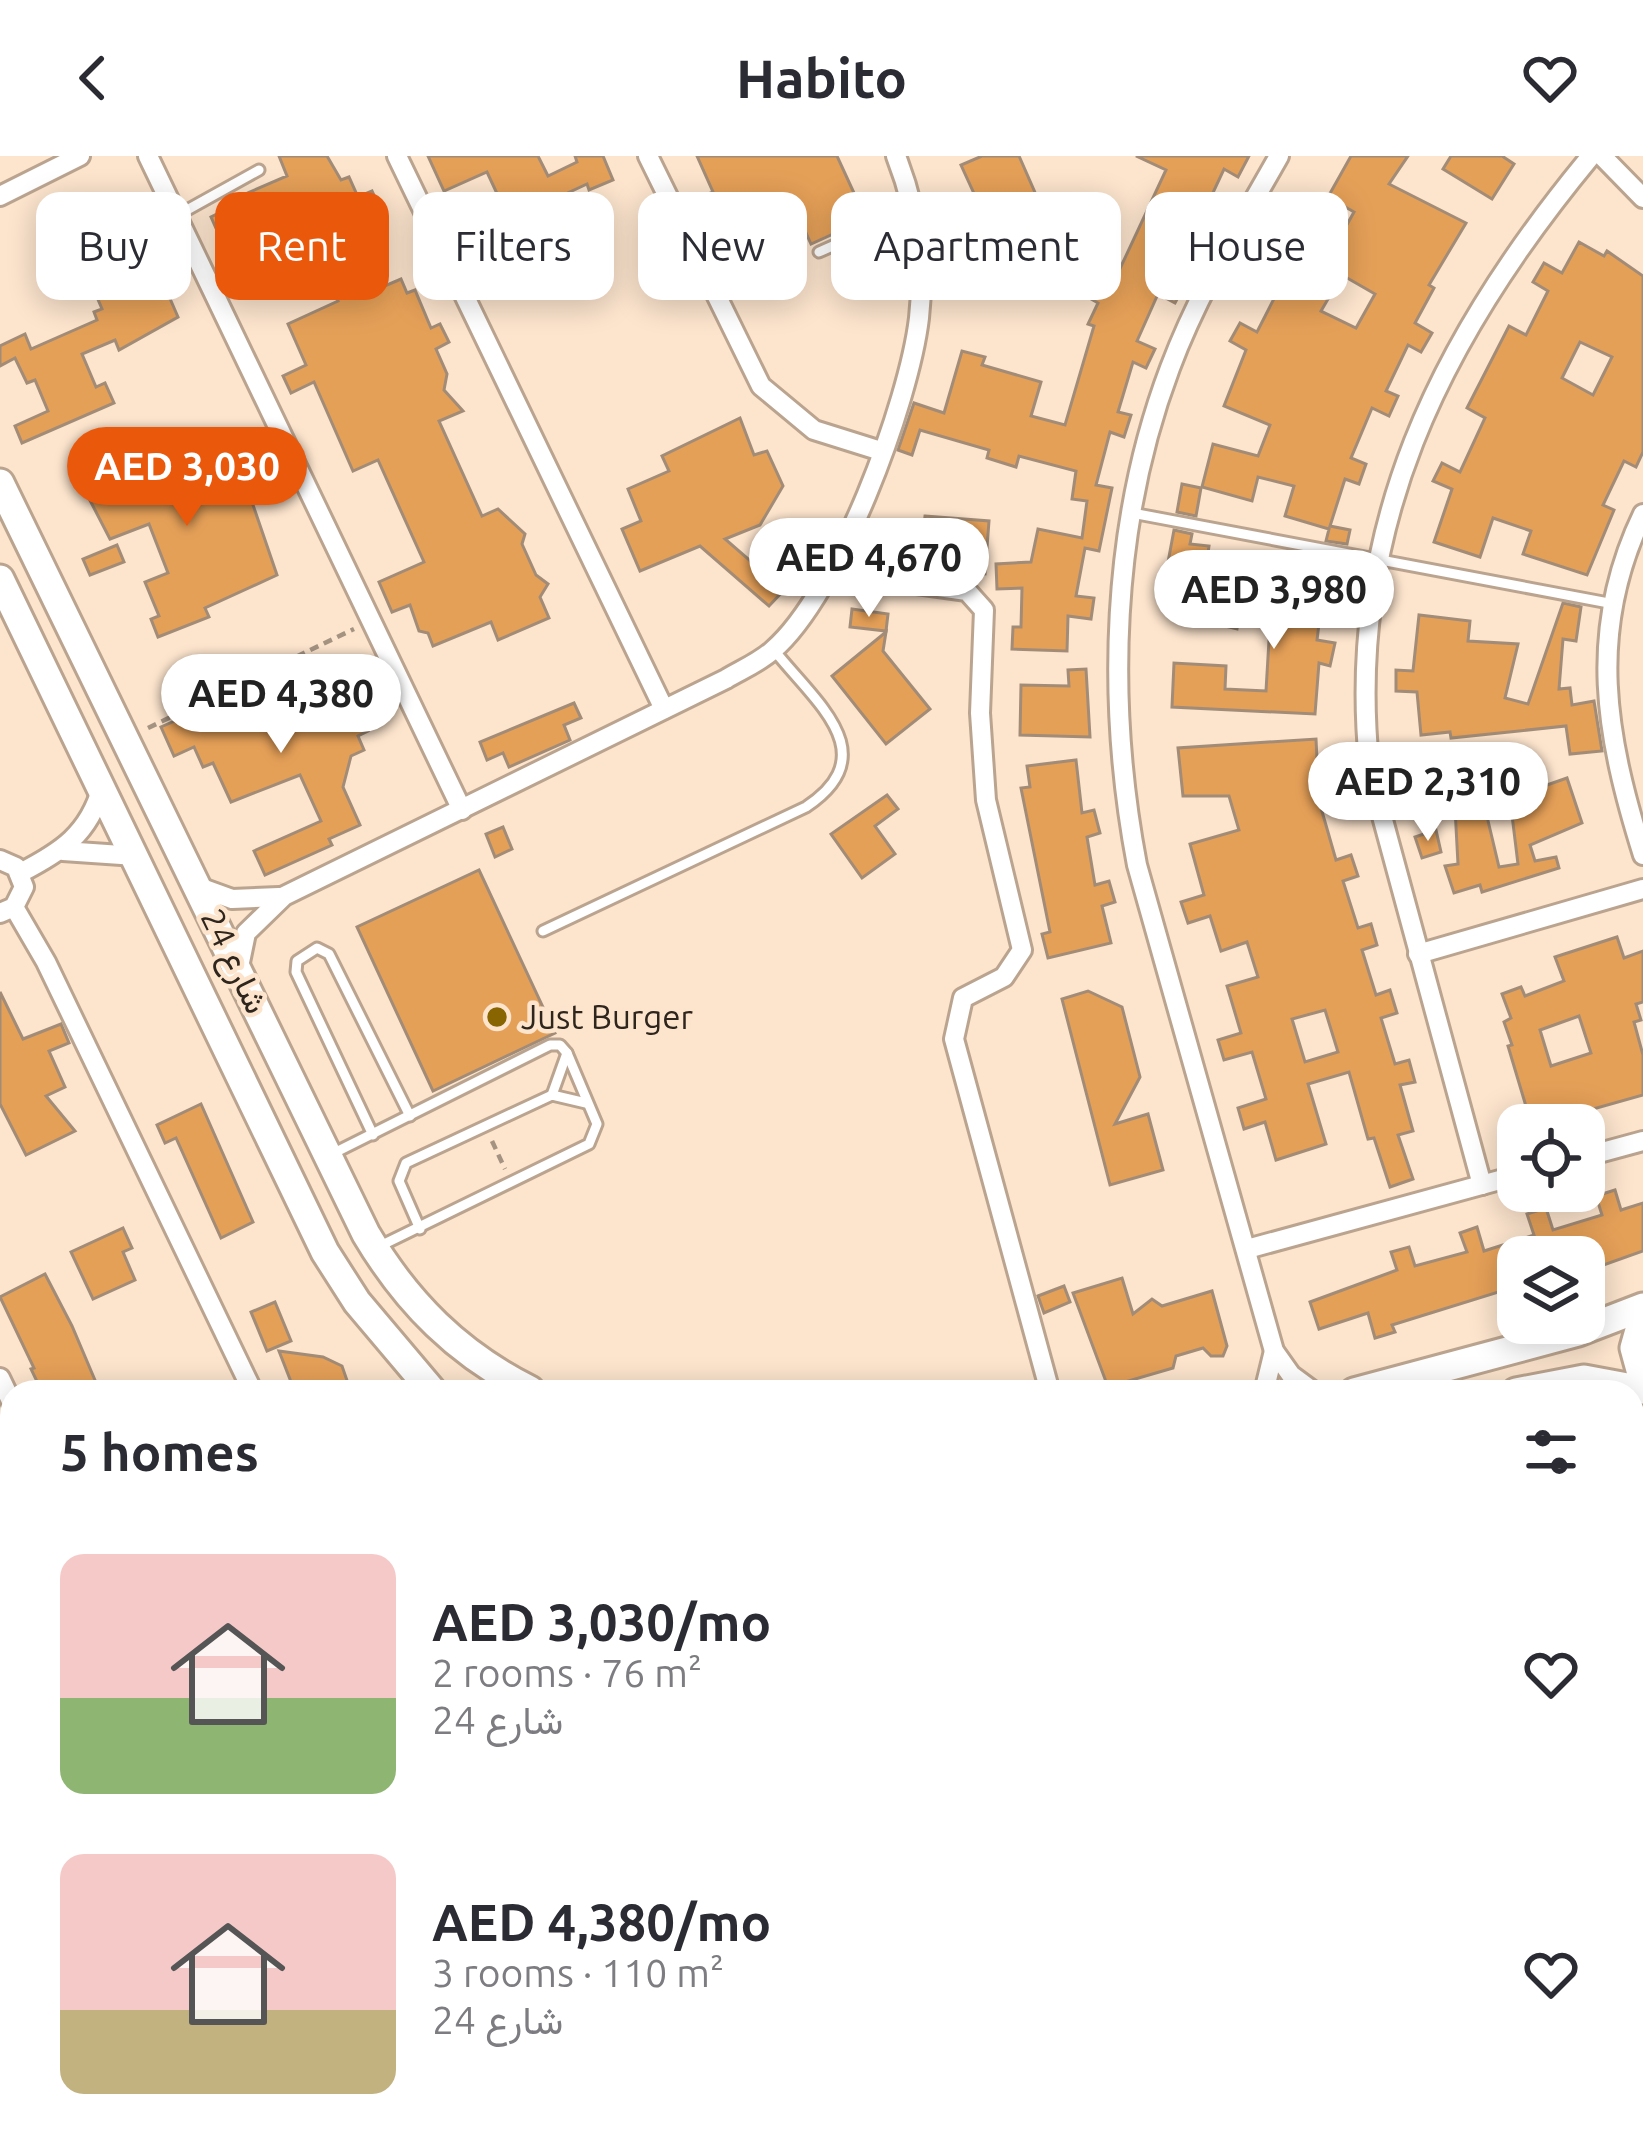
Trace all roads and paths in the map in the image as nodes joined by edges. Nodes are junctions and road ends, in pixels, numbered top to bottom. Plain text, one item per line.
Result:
1 (80, 156) edge
2 (148, 156) edge
3 (398, 156) edge
4 (647, 156) edge
5 (896, 156) edge
6 (1280, 156) edge
7 (1591, 156) edge
8 (1602, 156) edge
9 (259, 170) dead end
10 (167, 192) edge
11 (665, 192) edge
12 (908, 192) edge
13 (0, 196) edge
14 (1643, 198) edge
15 (191, 207) edge
16 (191, 241) edge
17 (831, 247) edge
18 (819, 252) dead end
19 (717, 300) edge
20 (918, 300) edge
21 (881, 451) junction
22 (0, 483) edge
23 (1132, 513) junction
24 (1643, 514) edge
25 (1374, 563) junction
26 (831, 572) junction
27 (0, 579) edge
28 (1614, 604) junction
29 (373, 620) junction
30 (774, 650) junction
31 (664, 709) junction
32 (127, 739) junction
33 (102, 787) junction
34 (462, 810) junction
35 (63, 850) junction
36 (1643, 855) edge
37 (136, 856) junction
38 (0, 860) edge
39 (20, 873) junction
40 (199, 887) junction
41 (1643, 889) edge
42 (284, 896) junction
43 (7, 910) edge
44 (542, 931) dead end
45 (1418, 954) junction
46 (239, 967) junction
47 (567, 1053) junction
48 (552, 1094) junction
49 (589, 1105) junction
50 (410, 1116) junction
51 (373, 1135) junction
52 (1643, 1141) edge
53 (1605, 1151) edge
54 (329, 1155) junction
55 (1497, 1181) edge
56 (1482, 1185) junction
57 (420, 1228) junction
58 (375, 1248) junction
59 (1246, 1249) junction
60 (1643, 1311) edge
61 (1274, 1351) junction
62 (247, 1380) edge
63 (423, 1380) edge
64 (511, 1380) edge
65 (1047, 1380) edge
66 (1267, 1380) edge
67 (1298, 1380) edge
68 (1398, 1380) edge
69 (1642, 1380) edge

1 - 13 street
2 - 10 street
3 - 31 street
4 - 11 street
5 - 12 street
6 - 23 street
7 - 25 street
8 - 14 street
9 - 15 lane
16 - 29 street
17 - 18 lane
19 - 21 street
20 - 21 street
21 - 26 street
22 - 32 street, شارع 24
23 - 25 lane
23 - 59 street
24 - 28 street
25 - 28 lane
25 - 45 street
26 - 30 street
26 - 65 street
27 - 33 street, شارع 24
28 - 36 street
29 - 32 path
29 - 34 street
30 - 31 street
30 - 44 lane
31 - 34 street
32 - 40 street, شارع 24
33 - 35 street
33 - 37 street, شارع 24
34 - 42 street
35 - 37 street
35 - 39 street
37 - 63 street, شارع 24
38 - 39 street
39 - 43 street
40 - 42 street
40 - 46 street, شارع 24
41 - 45 street
42 - 46 street
43 - 62 street
45 - 56 street
46 - 54 street, شارع 24
47 - 48 lane
47 - 49 lane
47 - 50 lane
48 - 49 lane
48 - 57 lane
49 - 57 lane
50 - 51 lane
50 - 51 lane
51 - 54 lane
52 - 53 street
54 - 58 street, شارع 24
55 - 56 street
56 - 59 street
57 - 58 lane
58 - 64 street, شارع 24
59 - 61 street
60 - 68 street
60 - 69 street
61 - 66 street
61 - 67 street

